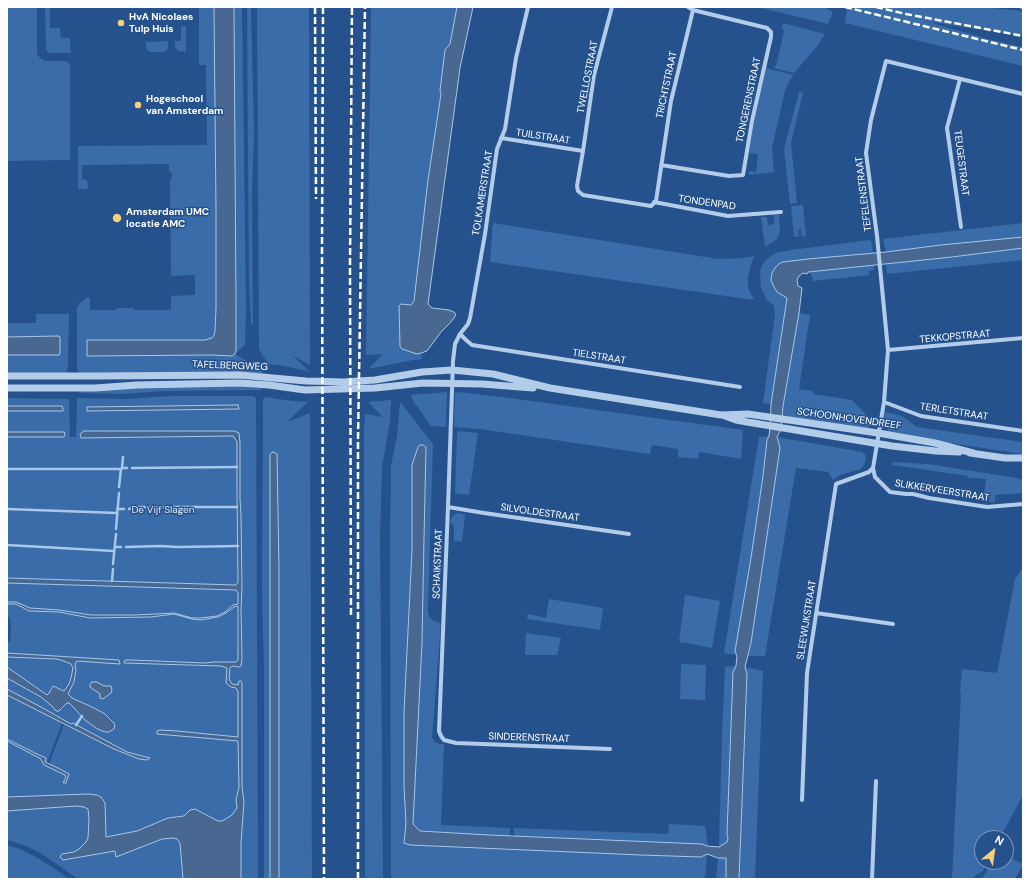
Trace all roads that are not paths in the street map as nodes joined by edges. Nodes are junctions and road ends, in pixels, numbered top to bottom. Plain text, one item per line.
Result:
1 (528, 7) edge
2 (612, 7) edge
3 (688, 7) edge
4 (693, 10) junction
5 (960, 79) junction
6 (1023, 94) edge
7 (501, 138) junction
8 (583, 151) junction
9 (661, 165) junction
10 (654, 202) junction
11 (781, 212) dead end
12 (961, 227) dead end
13 (460, 334) junction
14 (1023, 338) edge
15 (888, 350) junction
16 (452, 370) junction
17 (7, 376) edge
18 (452, 384) junction
19 (740, 387) dead end
20 (7, 388) edge
21 (550, 388) junction
22 (884, 402) junction
23 (721, 415) junction
24 (1023, 431) edge
25 (878, 433) junction
26 (876, 443) junction
27 (973, 453) junction
28 (1005, 458) junction
29 (1023, 458) edge
30 (1023, 463) edge
31 (872, 468) junction
32 (1023, 504) edge
33 (448, 507) junction
34 (629, 534) dead end
35 (816, 613) junction
36 (893, 624) dead end
37 (447, 741) joint
38 (610, 749) dead end
39 (876, 781) dead end
40 (802, 800) dead end
41 (872, 879) edge

1 - 7 street, TOLKAMERSTRAAT
2 - 8 street, TWELLOSTRAAT
3 - 4 street, TONGERENSTRAAT
4 - 9 street, TRICHTSTRAAT
4 - 9 street, TONGERENSTRAAT
5 - 6 street, TEFELENSTRAAT
5 - 12 street, TEUGESTRAAT
5 - 15 street, TEFELENSTRAAT
7 - 8 street, TUILSTRAAT
7 - 13 street, TOLKAMERSTRAAT
8 - 10 street, TONDENPAD
9 - 10 street
10 - 11 street, TONDENPAD
13 - 16 street, TOLKAMERSTRAAT
13 - 19 street, TIELSTRAAT
14 - 15 street, TEKKOPSTRAAT
15 - 22 street, TEFELENSTRAAT
16 - 17 street, TAFELBERGWEG
16 - 18 street, SCHAIKSTRAAT
16 - 21 street, SCHOONHOVENDREEF
18 - 20 street, TAFELBERGWEG
18 - 21 street, SCHOONHOVENDREEF
18 - 33 street, SCHAIKSTRAAT
21 - 23 street, SCHOONHOVENDREEF
22 - 24 street, TERLETSTRAAT
22 - 25 street, TEFELENSTRAAT
23 - 25 street, SCHOONHOVENDREEF
23 - 26 street, SCHOONHOVENDREEF
25 - 26 street, TEFELENSTRAAT
25 - 27 street, SCHOONHOVENDREEF
26 - 27 street, SCHOONHOVENDREEF
26 - 31 street
27 - 28 street, SCHOONHOVENDREEF
28 - 29 street, SCHOONHOVENDREEF
28 - 30 street, SCHOONHOVENDREEF
31 - 32 street, SLIKKERVEERSTRAAT
31 - 35 street, SLEEWIJKSTRAAT
33 - 34 street, SILVOLDESTRAAT
33 - 37 street, SCHAIKSTRAAT
35 - 36 street
35 - 40 street, SLEEWIJKSTRAAT
37 - 38 street, SINDERENSTRAAT
39 - 41 street

